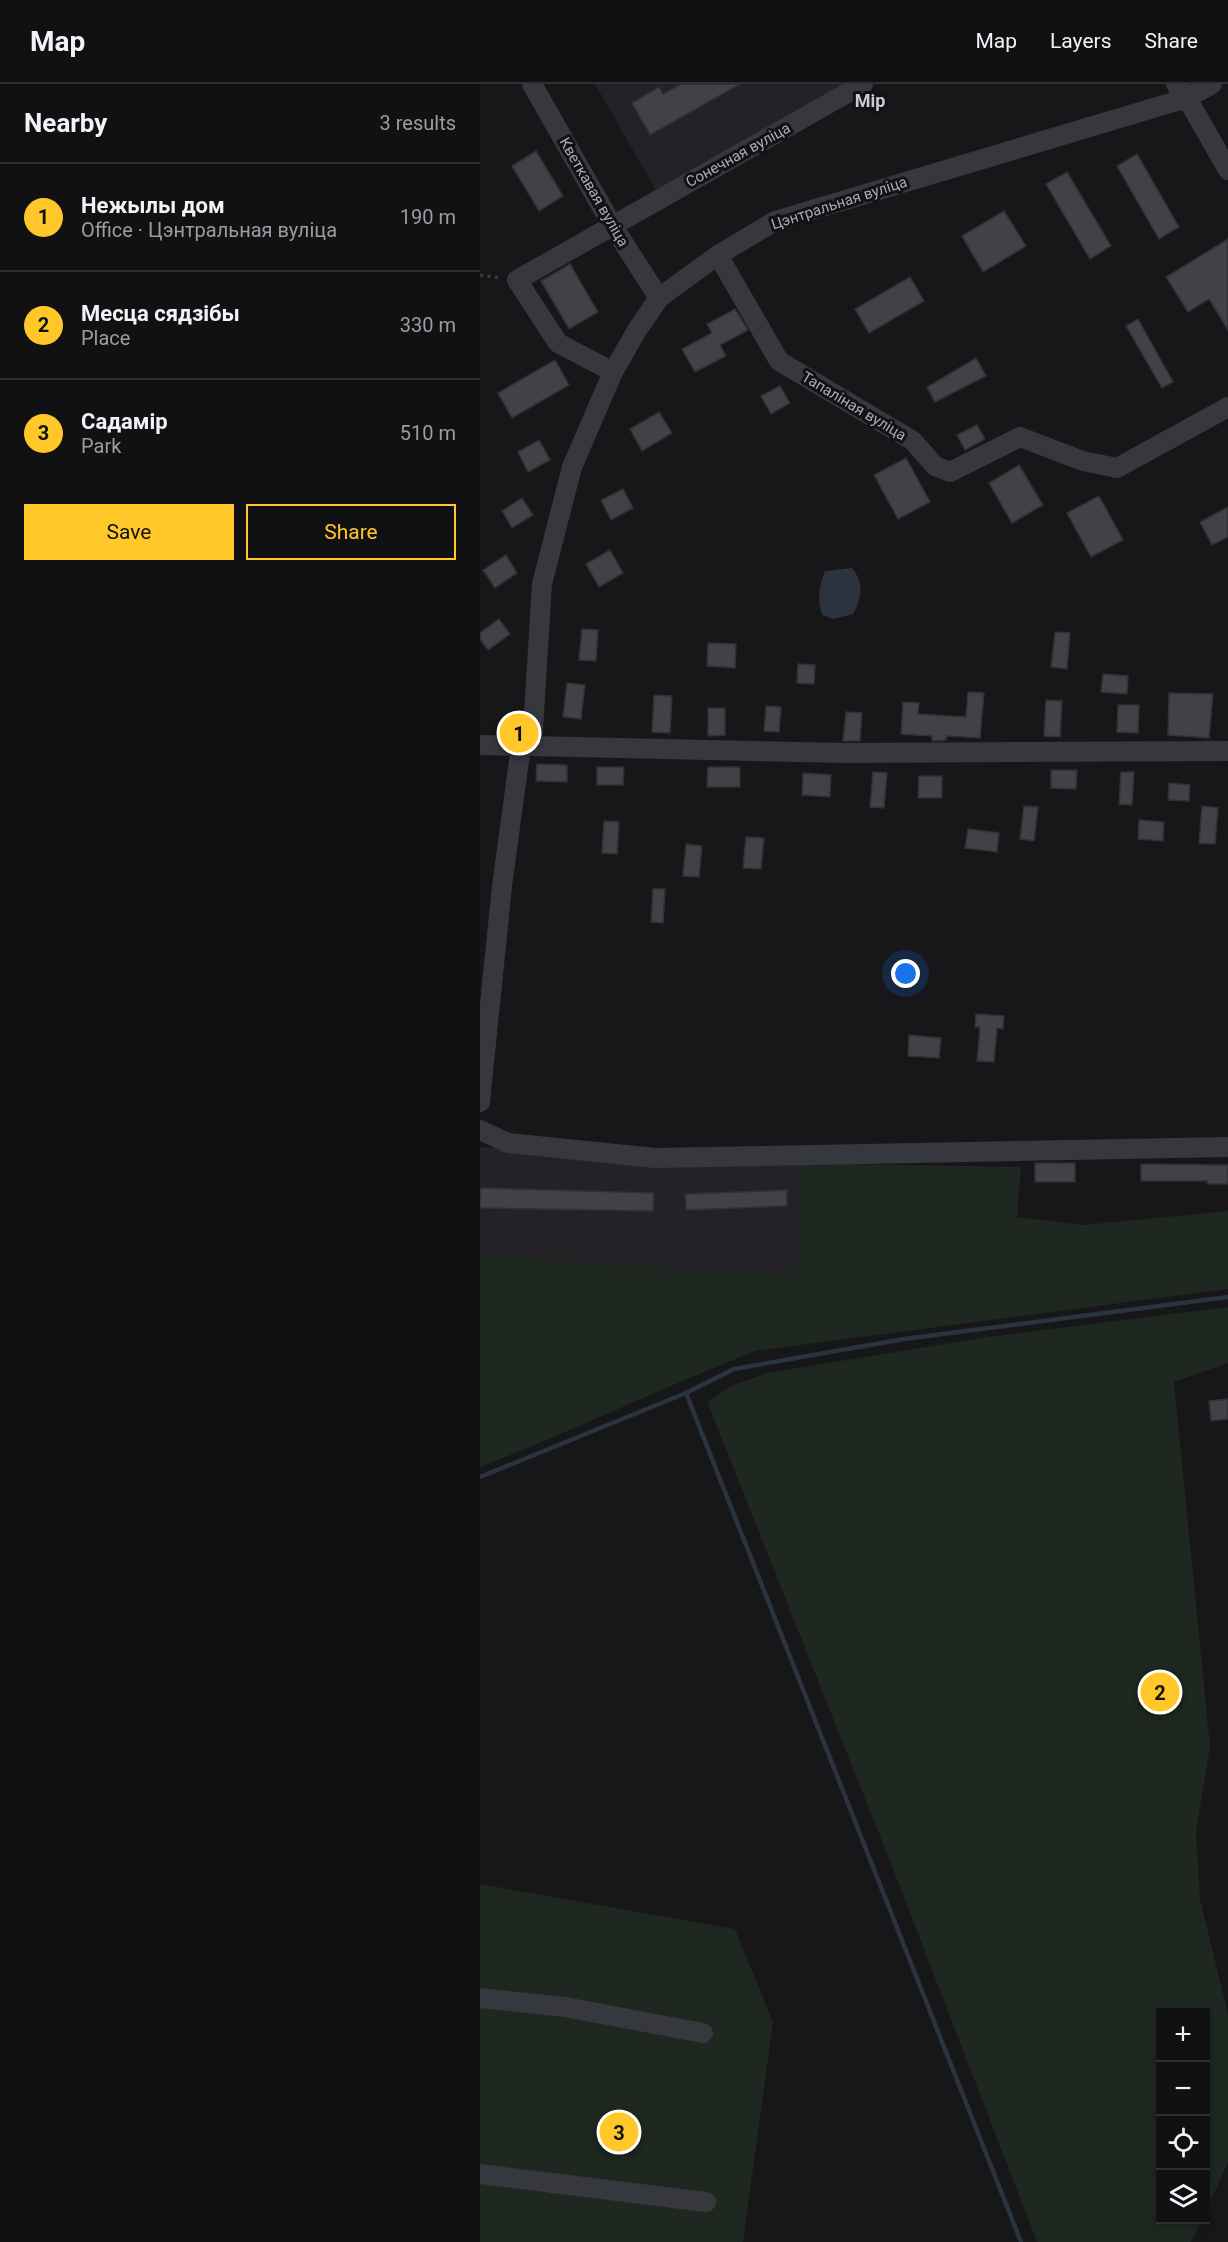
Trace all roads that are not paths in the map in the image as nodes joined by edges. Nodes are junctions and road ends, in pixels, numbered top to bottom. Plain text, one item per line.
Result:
1 (532, 84) edge
2 (863, 84) edge
3 (1212, 84) edge
4 (1182, 91) edge
5 (1228, 170) edge
6 (612, 225) junction
7 (718, 255) junction
8 (660, 298) junction
9 (613, 372) junction
10 (1228, 407) edge
11 (480, 745) edge
12 (527, 746) junction
13 (1228, 751) edge
14 (480, 1102) edge
15 (480, 1106) edge
16 (481, 1130) edge
17 (1228, 1148) edge
18 (480, 1998) edge
19 (703, 2033) dead end
20 (480, 2174) edge
21 (705, 2202) dead end

1 - 6 street, Кветкавая вуліца
2 - 6 street, Сонечная вуліца
3 - 4 street, Цэнтральная вуліца
4 - 5 street
4 - 7 street, Цэнтральная вуліца
6 - 8 street, Кветкавая вуліца
6 - 9 street, Сонечная вуліца
7 - 8 street, Цэнтральная вуліца
7 - 10 street, Тапаліная вуліца
8 - 9 street, Цэнтральная вуліца
9 - 12 street, Цэнтральная вуліца
11 - 12 street
12 - 13 street
12 - 14 street, Цэнтральная вуліца
15 - 16 street
16 - 17 street
18 - 19 street
20 - 21 street

